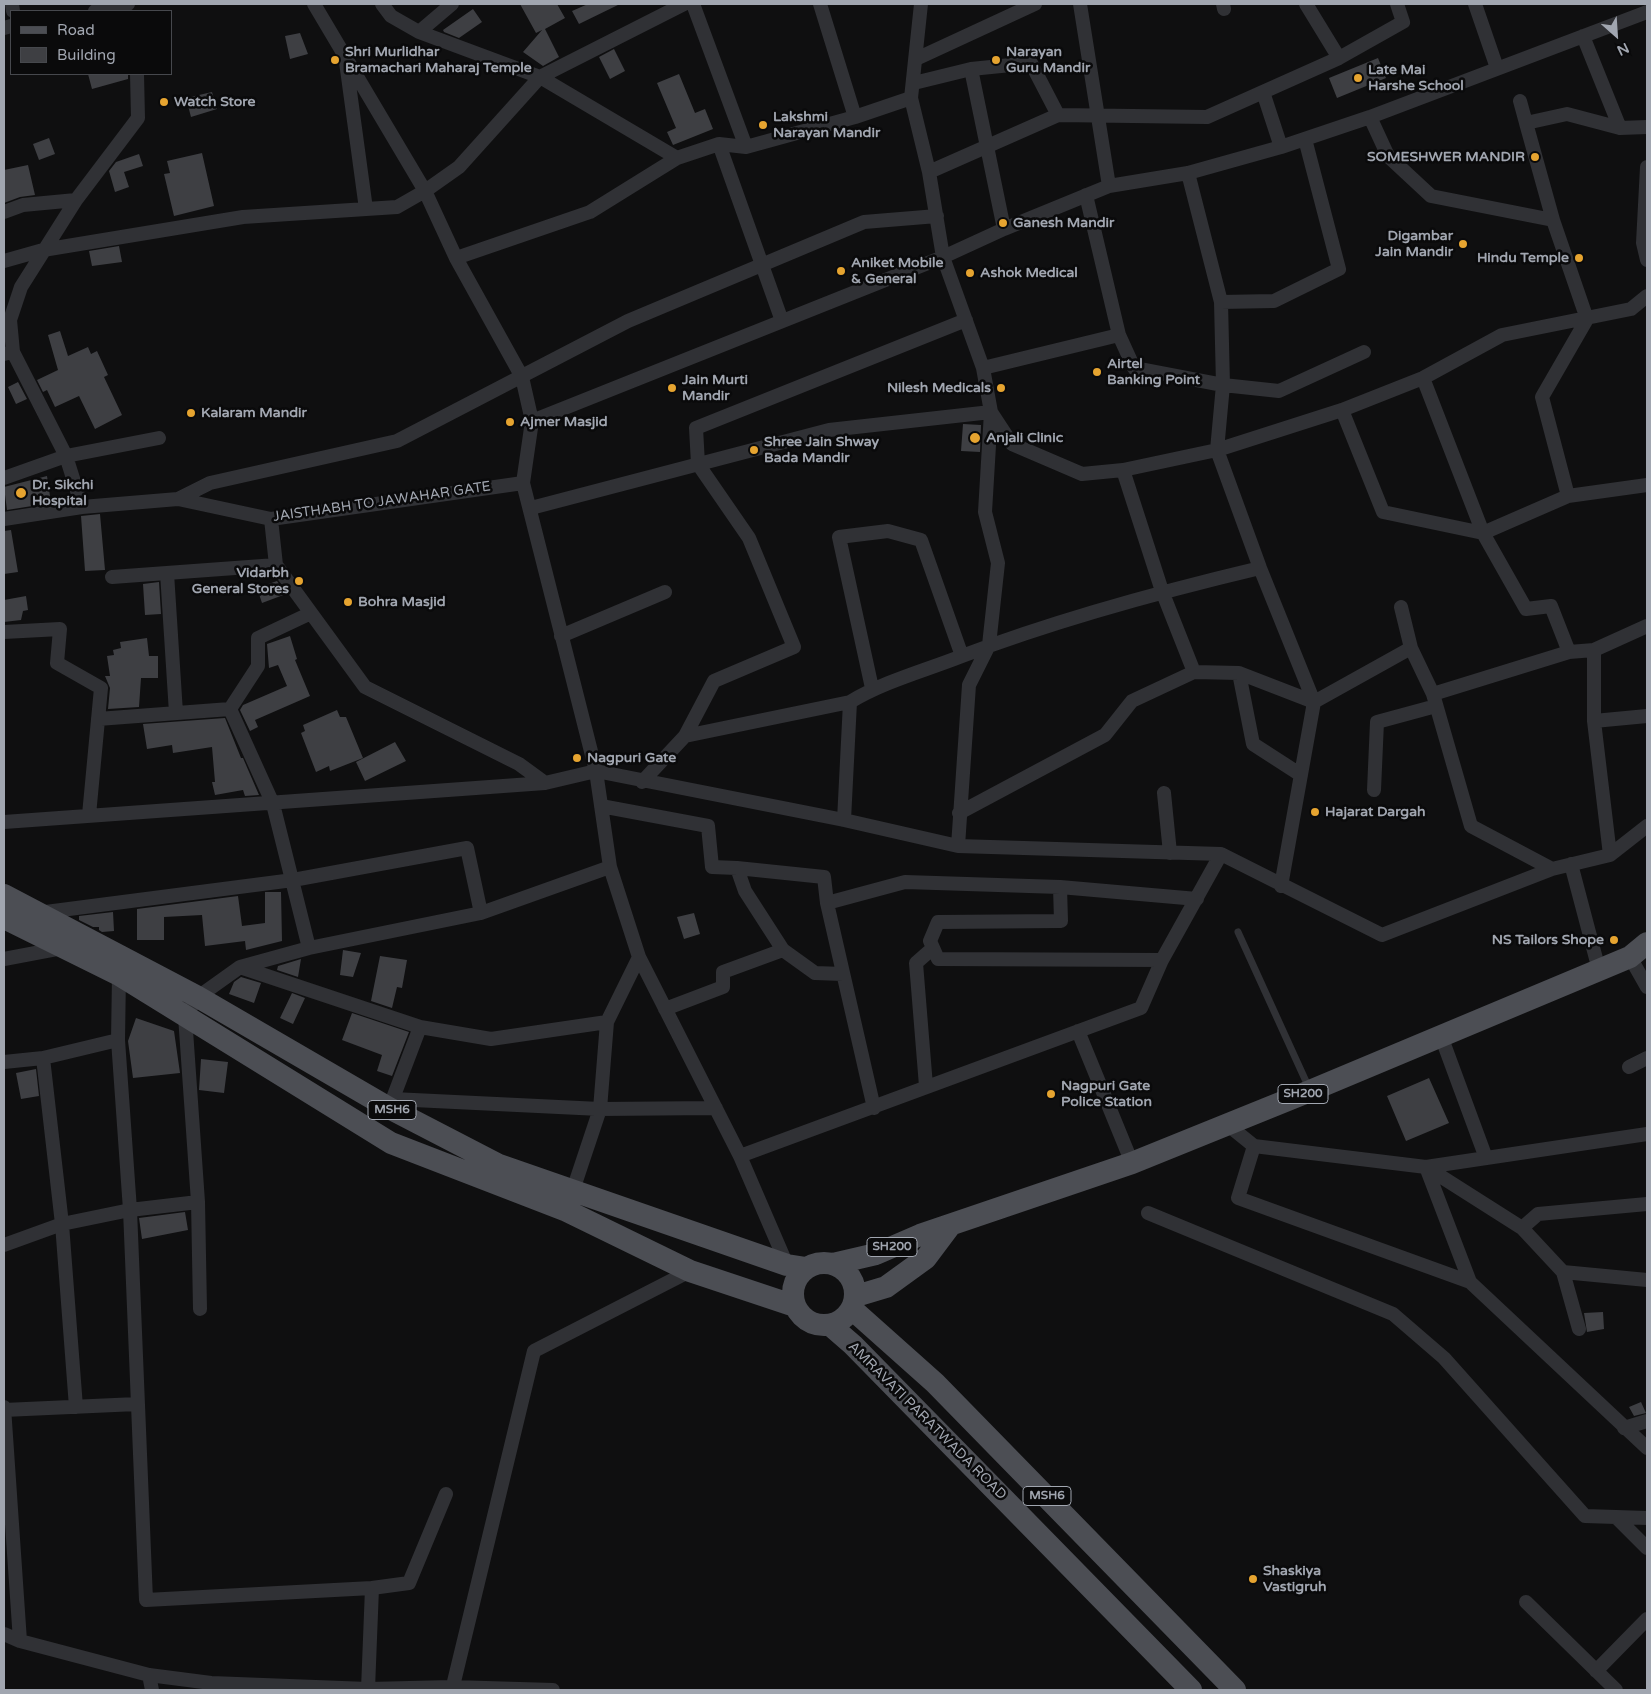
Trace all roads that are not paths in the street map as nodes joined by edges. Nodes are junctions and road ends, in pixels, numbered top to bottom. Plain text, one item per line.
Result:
1 (316, 4) edge
2 (382, 4) edge
3 (452, 4) edge
4 (684, 4) edge
5 (693, 4) edge
6 (820, 4) edge
7 (921, 4) edge
8 (1035, 4) edge
9 (1080, 4) edge
10 (1306, 4) edge
11 (1397, 4) edge
12 (1474, 4) edge
13 (121, 8) edge
14 (104, 10) edge
15 (1647, 12) edge
16 (420, 32) junction
17 (1583, 36) junction
18 (345, 57) junction
19 (1340, 58) junction
20 (916, 59) junction
21 (1497, 68) junction
22 (971, 69) junction
23 (137, 75) edge
24 (540, 77) junction
25 (914, 83) junction
26 (1263, 92) junction
27 (911, 98) junction
28 (1520, 101) dead end
29 (1058, 115) junction
30 (1098, 116) junction
31 (855, 117) junction
32 (1370, 117) junction
33 (1526, 123) junction
34 (1647, 127) edge
35 (1620, 128) junction
36 (1305, 139) junction
37 (719, 144) junction
38 (987, 146) junction
39 (746, 147) junction
40 (1282, 147) junction
41 (677, 158) junction
42 (1647, 167) edge
43 (929, 172) junction
44 (1188, 173) junction
45 (1109, 186) junction
46 (425, 191) junction
47 (1086, 195) junction
48 (76, 200) junction
49 (366, 209) junction
50 (4, 212) edge
51 (936, 216) junction
52 (1553, 220) junction
53 (1004, 228) junction
54 (43, 250) junction
55 (943, 256) junction
56 (456, 258) junction
57 (1647, 260) edge
58 (4, 262) edge
59 (763, 264) junction
60 (1647, 296) edge
61 (1221, 302) junction
62 (1587, 319) junction
63 (966, 320) junction
64 (782, 321) junction
65 (1119, 335) junction
66 (1364, 352) dead end
67 (8, 353) edge
68 (983, 368) junction
69 (522, 377) junction
70 (1424, 378) junction
71 (1223, 385) junction
72 (1342, 410) junction
73 (992, 412) junction
74 (532, 421) junction
75 (160, 438) dead end
76 (1217, 450) junction
77 (66, 456) junction
78 (698, 464) junction
79 (1123, 470) junction
80 (4, 478) edge
81 (523, 483) junction
82 (1647, 485) edge
83 (1568, 496) junction
84 (178, 498) junction
85 (82, 507) junction
86 (530, 508) junction
87 (4, 519) edge
88 (271, 519) junction
89 (1484, 533) junction
90 (276, 565) junction
91 (1260, 568) junction
92 (167, 573) junction
93 (112, 577) dead end
94 (665, 592) dead end
95 (1162, 592) junction
96 (1401, 607) dead end
97 (311, 613) junction
98 (1647, 626) edge
99 (4, 632) edge
100 (561, 636) junction
101 (989, 645) junction
102 (1410, 648) junction
103 (1594, 650) junction
104 (1569, 652) junction
105 (962, 656) junction
106 (1194, 672) junction
107 (1239, 673) junction
108 (872, 688) junction
109 (1435, 700) junction
110 (850, 702) junction
111 (1314, 702) junction
112 (230, 709) junction
113 (176, 713) junction
114 (1647, 716) edge
115 (98, 719) junction
116 (1594, 721) junction
117 (685, 736) junction
118 (596, 771) junction
119 (1300, 775) junction
120 (642, 782) junction
121 (545, 783) junction
122 (1374, 790) dead end
123 (1164, 793) dead end
124 (273, 804) junction
125 (600, 806) junction
126 (959, 813) junction
127 (89, 816) junction
128 (844, 820) junction
129 (4, 822) edge
130 (1647, 826) edge
131 (958, 846) junction
132 (1170, 853) junction
133 (1221, 854) junction
134 (1610, 855) junction
135 (1571, 864) junction
136 (610, 867) junction
137 (737, 868) junction
138 (1552, 869) junction
139 (294, 880) junction
140 (1281, 886) junction
141 (1060, 887) junction
142 (4, 895) edge
143 (1197, 900) junction
144 (827, 903) junction
145 (481, 912) junction
146 (38, 913) junction
147 (4, 918) edge
148 (1238, 932) dead end
149 (1647, 943) edge
150 (62, 948) junction
151 (309, 948) junction
152 (934, 948) junction
153 (783, 950) junction
154 (639, 957) junction
155 (1630, 957) junction
156 (4, 959) edge
157 (1162, 960) junction
158 (240, 967) junction
159 (1599, 970) junction
160 (843, 974) junction
161 (119, 975) junction
162 (1647, 987) edge
163 (198, 997) junction
164 (665, 1009) junction
165 (185, 1016) junction
166 (607, 1022) junction
167 (420, 1027) junction
168 (1078, 1031) junction
169 (1441, 1036) junction
170 (118, 1040) junction
171 (42, 1058) junction
172 (1647, 1058) edge
173 (4, 1062) edge
174 (1630, 1067) dead end
175 (926, 1086) junction
176 (1310, 1091) junction
177 (391, 1104) junction
178 (716, 1108) junction
179 (874, 1108) junction
180 (600, 1109) junction
181 (1228, 1125) junction
182 (1647, 1134) edge
183 (1254, 1146) junction
184 (740, 1156) junction
185 (1486, 1158) junction
186 (1132, 1162) junction
187 (1426, 1167) junction
188 (570, 1201) junction
189 (198, 1202) junction
190 (1647, 1204) edge
191 (130, 1210) junction
192 (1148, 1213) dead end
193 (62, 1224) junction
194 (950, 1226) junction
195 (1522, 1228) junction
196 (4, 1244) edge
197 (833, 1264) junction
198 (797, 1266) junction
199 (690, 1271) junction
200 (1563, 1272) junction
201 (1647, 1280) edge
202 (1470, 1282) junction
203 (854, 1302) junction
204 (795, 1306) junction
205 (200, 1309) dead end
206 (830, 1325) junction
207 (1579, 1329) dead end
208 (137, 1404) junction
209 (76, 1407) junction
210 (4, 1408) edge
211 (1647, 1421) edge
212 (1624, 1428) junction
213 (1647, 1448) edge
214 (446, 1494) dead end
215 (1616, 1517) junction
216 (1647, 1518) edge
217 (1647, 1548) edge
218 (372, 1588) junction
219 (1526, 1602) dead end
220 (1647, 1619) edge
221 (4, 1634) edge
222 (20, 1641) junction
223 (1596, 1671) junction
224 (148, 1675) junction
225 (211, 1687) edge
226 (452, 1688) edge
227 (152, 1690) edge
228 (368, 1690) edge
229 (546, 1690) edge
230 (1191, 1690) edge
231 (1235, 1690) edge
232 (1616, 1690) edge

1 - 18 street
2 - 16 street
3 - 16 street
4 - 24 street
5 - 39 street
6 - 31 street
7 - 20 street
8 - 20 street
9 - 30 street
10 - 19 street
11 - 19 street
12 - 21 street
13 - 14 street
15 - 17 street
16 - 24 street
17 - 21 street
17 - 35 street
18 - 46 street
18 - 49 street
19 - 26 street
20 - 25 street
21 - 32 street
22 - 25 street
22 - 29 street
22 - 38 street
23 - 48 street
24 - 41 street
24 - 46 street
25 - 27 street
26 - 30 street
26 - 40 street
27 - 31 street
27 - 43 street
28 - 33 street
29 - 30 street
29 - 38 street
30 - 45 street
31 - 39 street
32 - 36 street
32 - 52 street
33 - 35 street
33 - 52 street
34 - 35 street
36 - 40 street
36 - 61 street
37 - 39 street
37 - 41 street
37 - 59 street
38 - 43 street
38 - 53 street
40 - 44 street
41 - 56 street
42 - 57 street
43 - 51 street
44 - 45 street
44 - 61 street
45 - 47 street
46 - 49 street
46 - 56 street
47 - 53 street
47 - 65 street
48 - 50 street
48 - 54 street
49 - 54 street
51 - 55 street
51 - 59 street
52 - 62 street
53 - 55 street
54 - 58 street
54 - 67 street
55 - 63 street
55 - 64 street
56 - 69 street
59 - 64 street
59 - 69 street
60 - 62 street
61 - 71 street
62 - 70 street
62 - 83 street
63 - 68 street
63 - 78 street
64 - 74 street
65 - 68 street
65 - 71 street
66 - 71 street
67 - 77 street
68 - 73 street
69 - 74 street
69 - 84 street
70 - 72 street
70 - 89 street
71 - 76 street
72 - 76 street
72 - 89 street
73 - 78 street
73 - 79 street
73 - 101 street
74 - 81 street
75 - 77 street
76 - 79 street
76 - 91 street
77 - 80 street
77 - 85 street
78 - 86 street
78 - 117 street
79 - 95 street
81 - 86 street
81 - 88 street, JAISTHABH TO JAWAHAR GATE
82 - 83 street
83 - 89 street
84 - 85 street, JAISTHABH TO JAWAHAR GATE
84 - 88 street, JAISTHABH TO JAWAHAR GATE
85 - 87 street, JAISTHABH TO JAWAHAR GATE
86 - 100 street
88 - 90 street
89 - 104 street
90 - 92 street
90 - 97 street
91 - 95 street
91 - 111 street
92 - 93 street
92 - 113 street
94 - 100 street
95 - 101 street
95 - 106 street
96 - 102 street
97 - 112 street
97 - 121 street
98 - 103 street
99 - 115 street
100 - 118 street
101 - 105 street
101 - 126 street
102 - 109 street
102 - 111 street
103 - 104 street
103 - 116 street
104 - 109 street
105 - 108 street
105 - 108 street
106 - 107 street
106 - 126 street
107 - 111 street
107 - 119 street
108 - 110 street
109 - 122 street
109 - 138 street
110 - 117 street
110 - 128 street
111 - 119 street
112 - 113 street
112 - 124 street
113 - 115 street
114 - 116 street
115 - 127 street
116 - 134 street
117 - 120 street
118 - 120 street
118 - 121 street
118 - 125 street
119 - 140 street
120 - 128 street
121 - 124 street
123 - 132 street
124 - 127 street
124 - 139 street
125 - 136 street
125 - 137 street
126 - 131 street
127 - 129 street
128 - 131 street
130 - 134 street
131 - 132 street
132 - 133 street
133 - 140 street
133 - 143 street
134 - 135 street
135 - 138 street
135 - 159 street
136 - 145 street
136 - 154 street
137 - 144 street
137 - 153 street
138 - 140 street
139 - 145 street
139 - 146 street
139 - 151 street
141 - 143 street
141 - 144 street
141 - 152 street
142 - 146 main road, MSH6
143 - 157 street
144 - 160 street
145 - 151 street
146 - 163 main road, MSH6
147 - 150 main road, MSH6
148 - 176 lane
149 - 155 main road, SH200
150 - 156 street
150 - 161 main road, MSH6
151 - 158 street
152 - 157 street
152 - 175 street
153 - 160 street
153 - 164 street
154 - 164 street
154 - 166 street
155 - 159 main road, SH200
155 - 162 street
157 - 168 street
158 - 163 street
158 - 167 street
159 - 169 main road, SH200
160 - 179 street
161 - 165 main road, MSH6
161 - 170 street
163 - 165 street
163 - 177 main road, MSH6
164 - 178 street
165 - 188 main road, MSH6
165 - 189 street
166 - 167 street
166 - 180 street
167 - 177 street
168 - 175 street
168 - 186 street
169 - 176 main road, SH200
169 - 185 street
170 - 171 street
170 - 191 street
171 - 173 street
171 - 193 street
172 - 174 street
175 - 179 street
176 - 181 main road, SH200
177 - 180 street
177 - 188 main road, MSH6
178 - 180 street
178 - 184 street
179 - 184 street
180 - 188 street
181 - 183 street
181 - 186 main road, SH200
182 - 185 street
183 - 187 street
183 - 202 street
184 - 198 street
185 - 187 street
186 - 194 main road, SH200
187 - 195 street
187 - 202 street
188 - 198 main road, MSH6
188 - 199 main road, MSH6
189 - 191 street
189 - 205 street
190 - 195 street
191 - 193 street
191 - 208 street
192 - 215 street
193 - 196 street
193 - 209 street
194 - 197 main road, SH200
194 - 203 main road, SH200
195 - 200 street
197 - 198 main road
197 - 203 main road
198 - 204 main road
199 - 204 main road, MSH6
199 - 226 street
200 - 201 street
200 - 207 street
202 - 212 street
203 - 206 main road
203 - 231 main road, AMRAVATI PARATWADA ROAD / MSH6
204 - 206 main road
206 - 230 main road, AMRAVATI PARATWADA ROAD / MSH6
208 - 209 street
208 - 218 street
209 - 210 street
210 - 222 street
211 - 212 street
212 - 213 street
214 - 218 street
215 - 216 street
215 - 217 street
218 - 228 street
219 - 223 street
220 - 223 street
221 - 222 street
222 - 224 street
223 - 232 street
224 - 225 street
224 - 227 street
225 - 228 street
226 - 228 street
226 - 229 street

